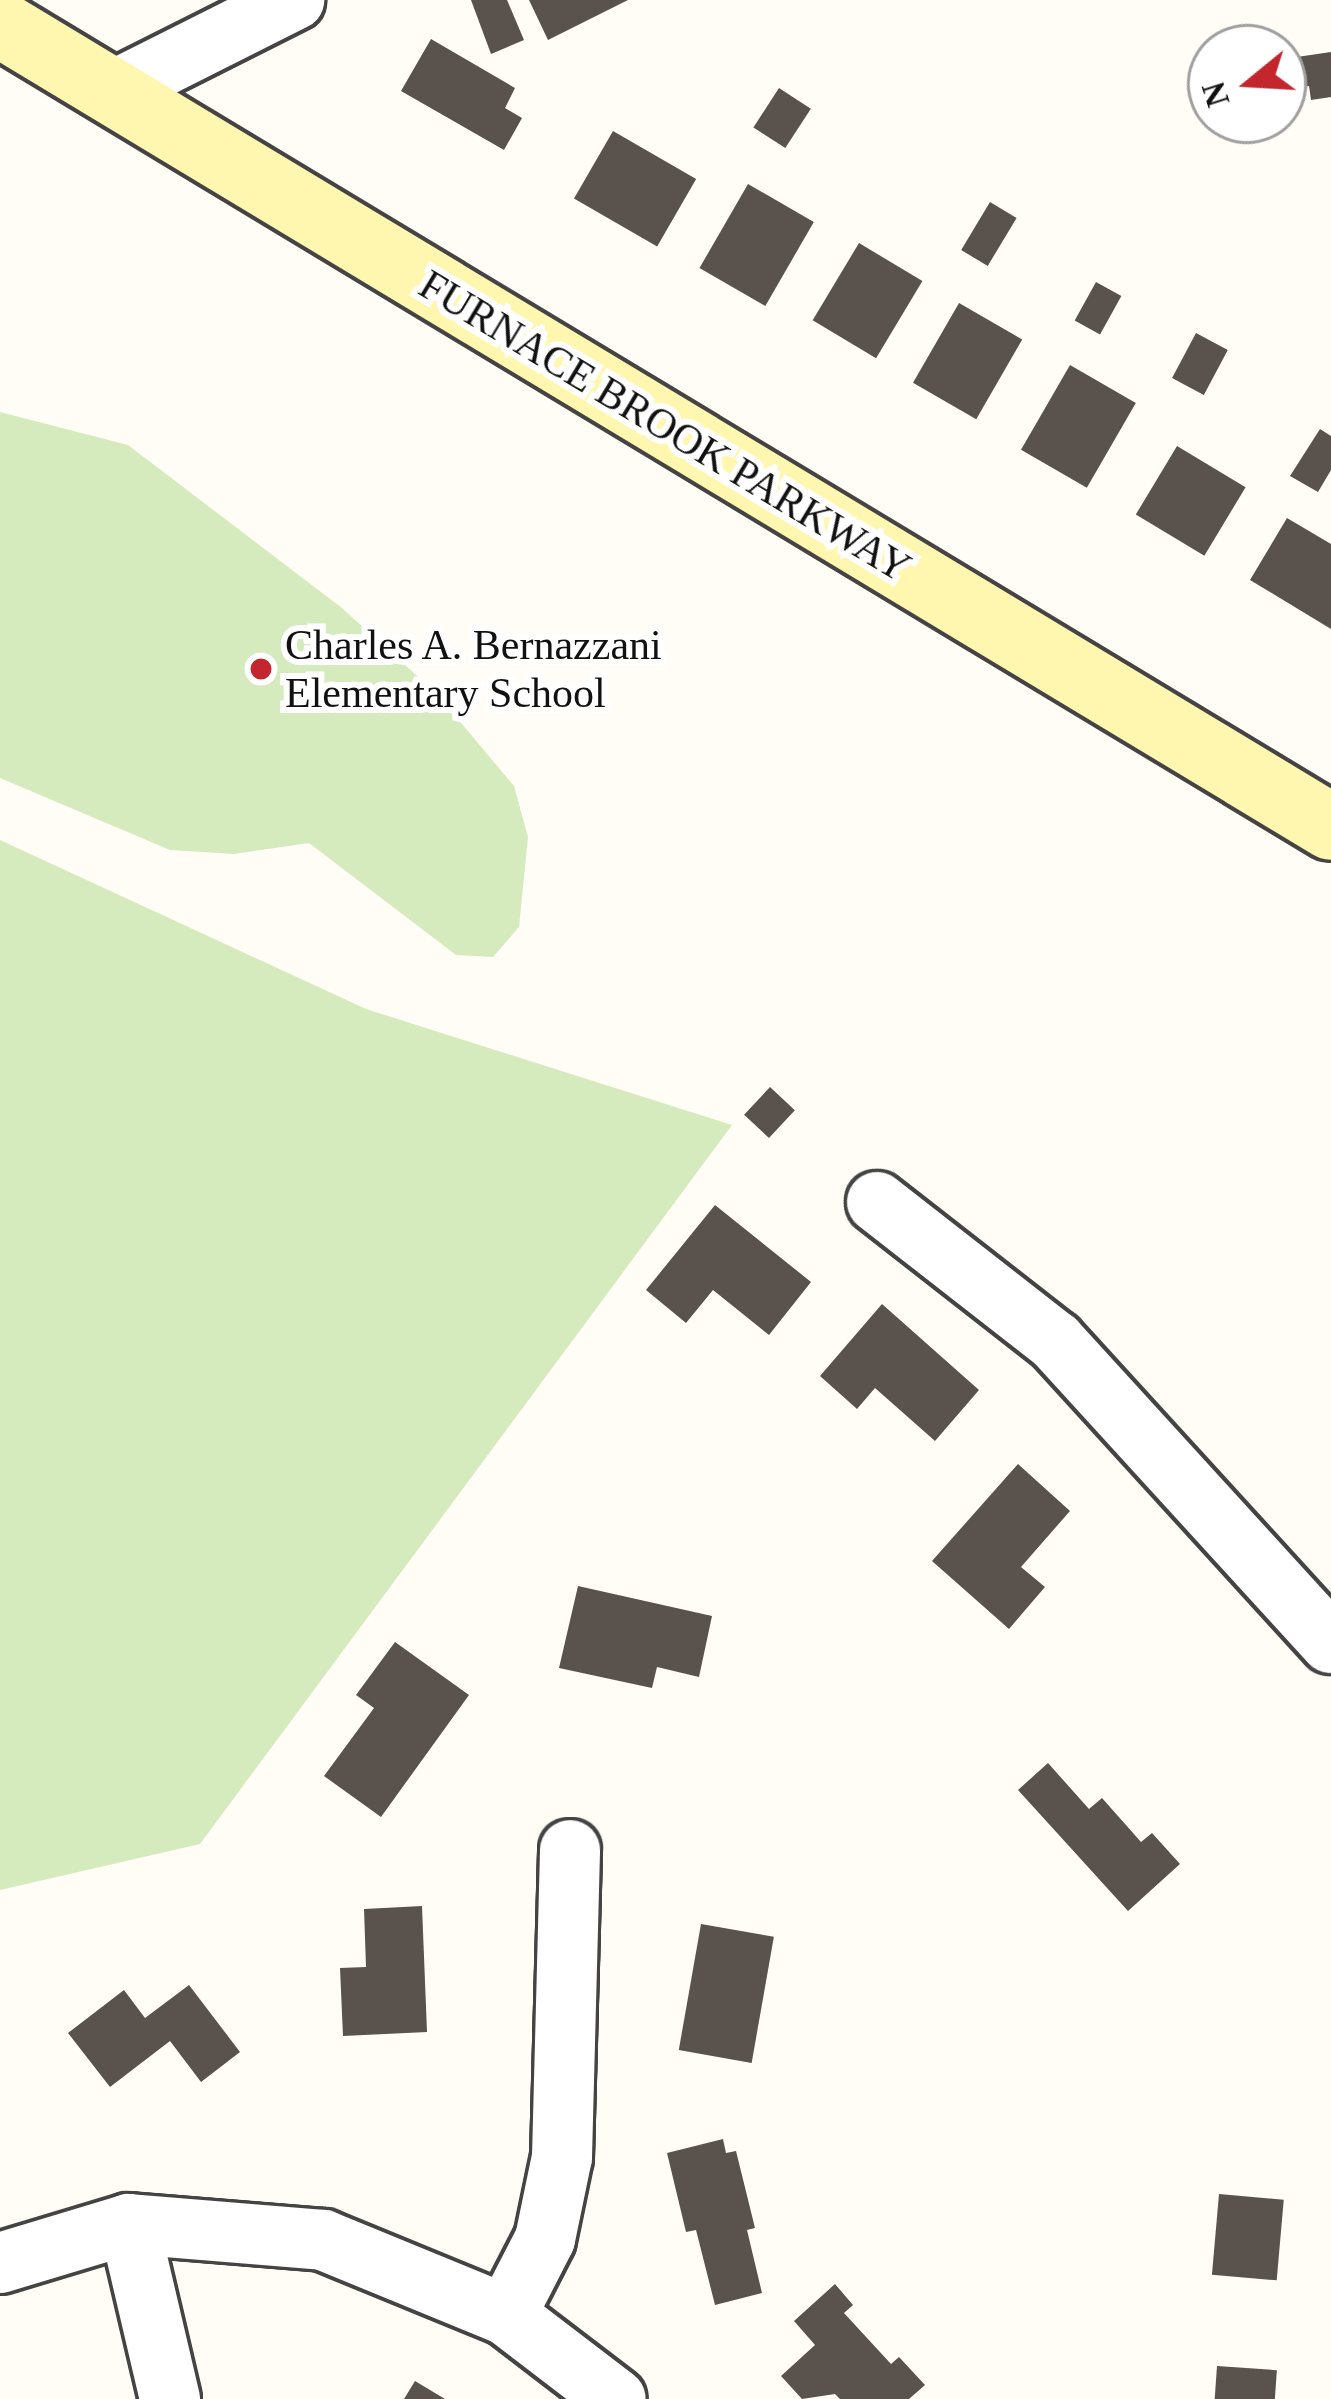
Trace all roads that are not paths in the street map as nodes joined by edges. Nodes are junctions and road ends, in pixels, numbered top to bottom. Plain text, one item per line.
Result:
1 (294, 0) edge
2 (0, 24) edge
3 (113, 92) junction
4 (1323, 817) edge
5 (877, 1202) dead end
6 (1331, 1643) edge
7 (569, 1850) dead end
8 (129, 2224) junction
9 (0, 2263) edge
10 (506, 2315) junction
11 (170, 2399) edge
12 (616, 2399) edge

1 - 3 street
2 - 3 main road, FURNACE BROOK PARKWAY
3 - 4 main road, FURNACE BROOK PARKWAY
5 - 6 street
7 - 10 street
8 - 9 street
8 - 10 street
8 - 11 street
10 - 12 street

